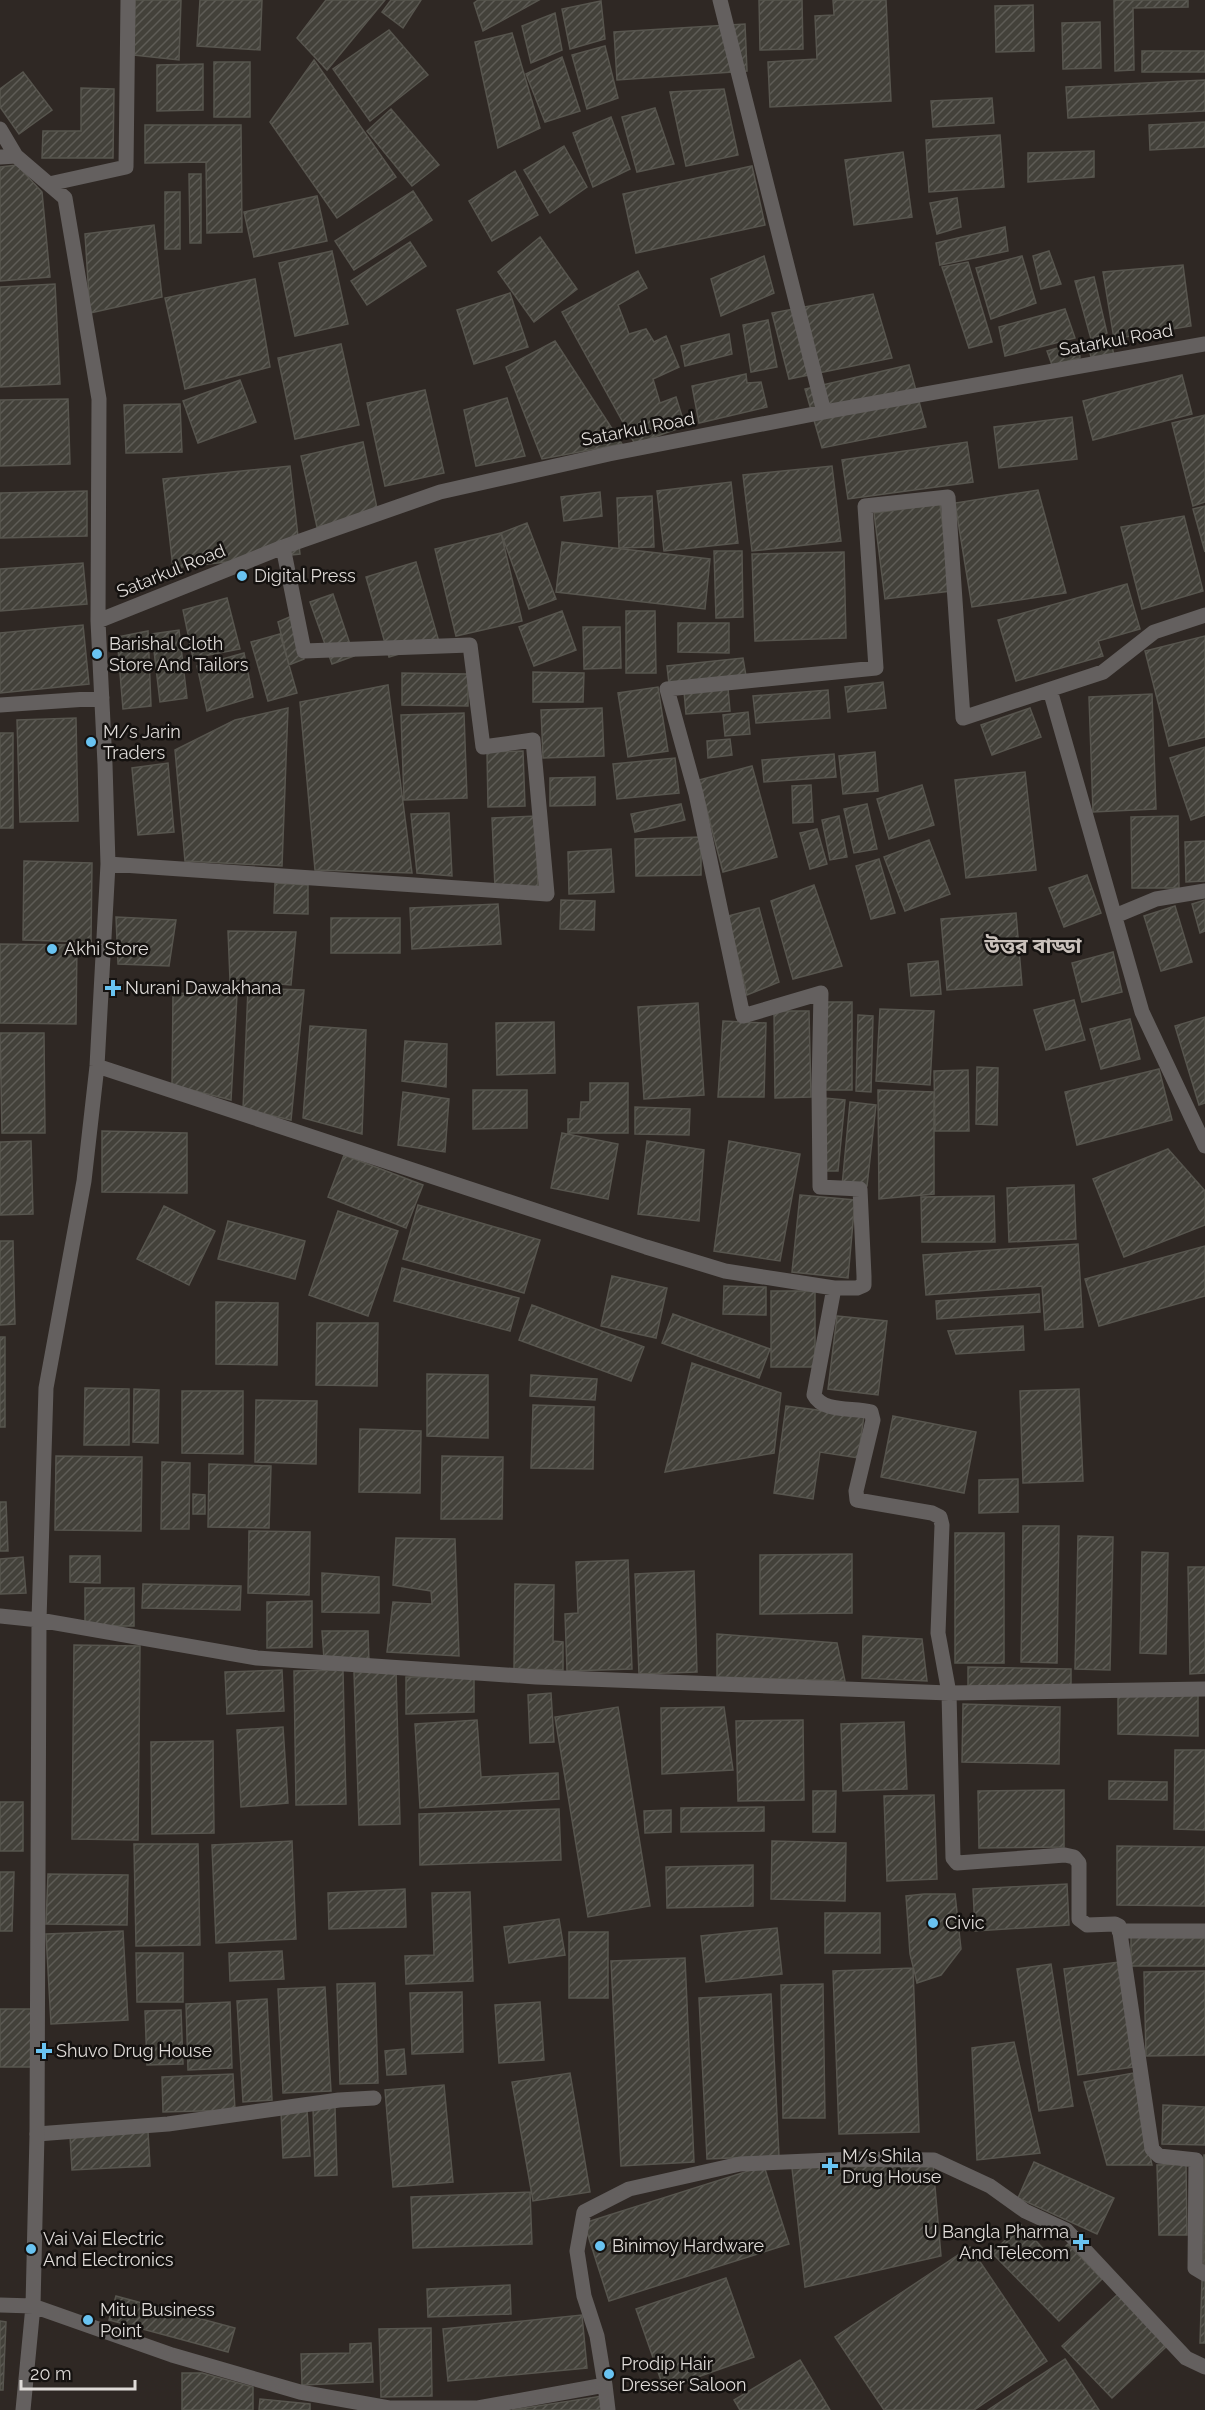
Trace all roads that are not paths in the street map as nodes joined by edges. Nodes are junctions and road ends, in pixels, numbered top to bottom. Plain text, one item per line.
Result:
1 (128, 0) edge
2 (720, 0) edge
3 (0, 129) edge
4 (16, 156) junction
5 (0, 157) edge
6 (49, 184) junction
7 (1205, 344) edge
8 (824, 412) junction
9 (284, 547) junction
10 (1205, 615) edge
11 (98, 621) junction
12 (1050, 690) junction
13 (102, 698) junction
14 (0, 705) edge
15 (108, 864) junction
16 (1205, 891) edge
17 (1115, 916) junction
18 (97, 1066) junction
19 (1205, 1146) edge
20 (834, 1288) junction
21 (0, 1616) edge
22 (39, 1620) junction
23 (1205, 1689) edge
24 (949, 1693) junction
25 (1119, 1930) junction
26 (1205, 1930) edge
27 (374, 2098) dead end
28 (37, 2134) junction
29 (1205, 2274) edge
30 (0, 2305) edge
31 (33, 2306) junction
32 (1205, 2367) edge
33 (605, 2385) junction
34 (478, 2409) edge
35 (23, 2410) edge
36 (608, 2410) edge

1 - 6 street
2 - 8 street
3 - 4 street
4 - 5 street
4 - 6 street
6 - 11 street
7 - 8 street, Satarkul Road
8 - 9 street, Satarkul Road
9 - 11 street, Satarkul Road
9 - 15 street
10 - 12 street
11 - 13 street
12 - 17 street
12 - 20 street
13 - 14 street
13 - 15 street
15 - 18 street
16 - 17 street
17 - 19 street
18 - 20 street
18 - 22 street
20 - 24 street
21 - 22 street
22 - 24 street
22 - 28 street
23 - 24 street
24 - 25 street
25 - 26 street
25 - 29 street
27 - 28 street
28 - 31 street
30 - 31 street
31 - 34 street
31 - 35 street
32 - 33 street
33 - 34 street
33 - 36 street

